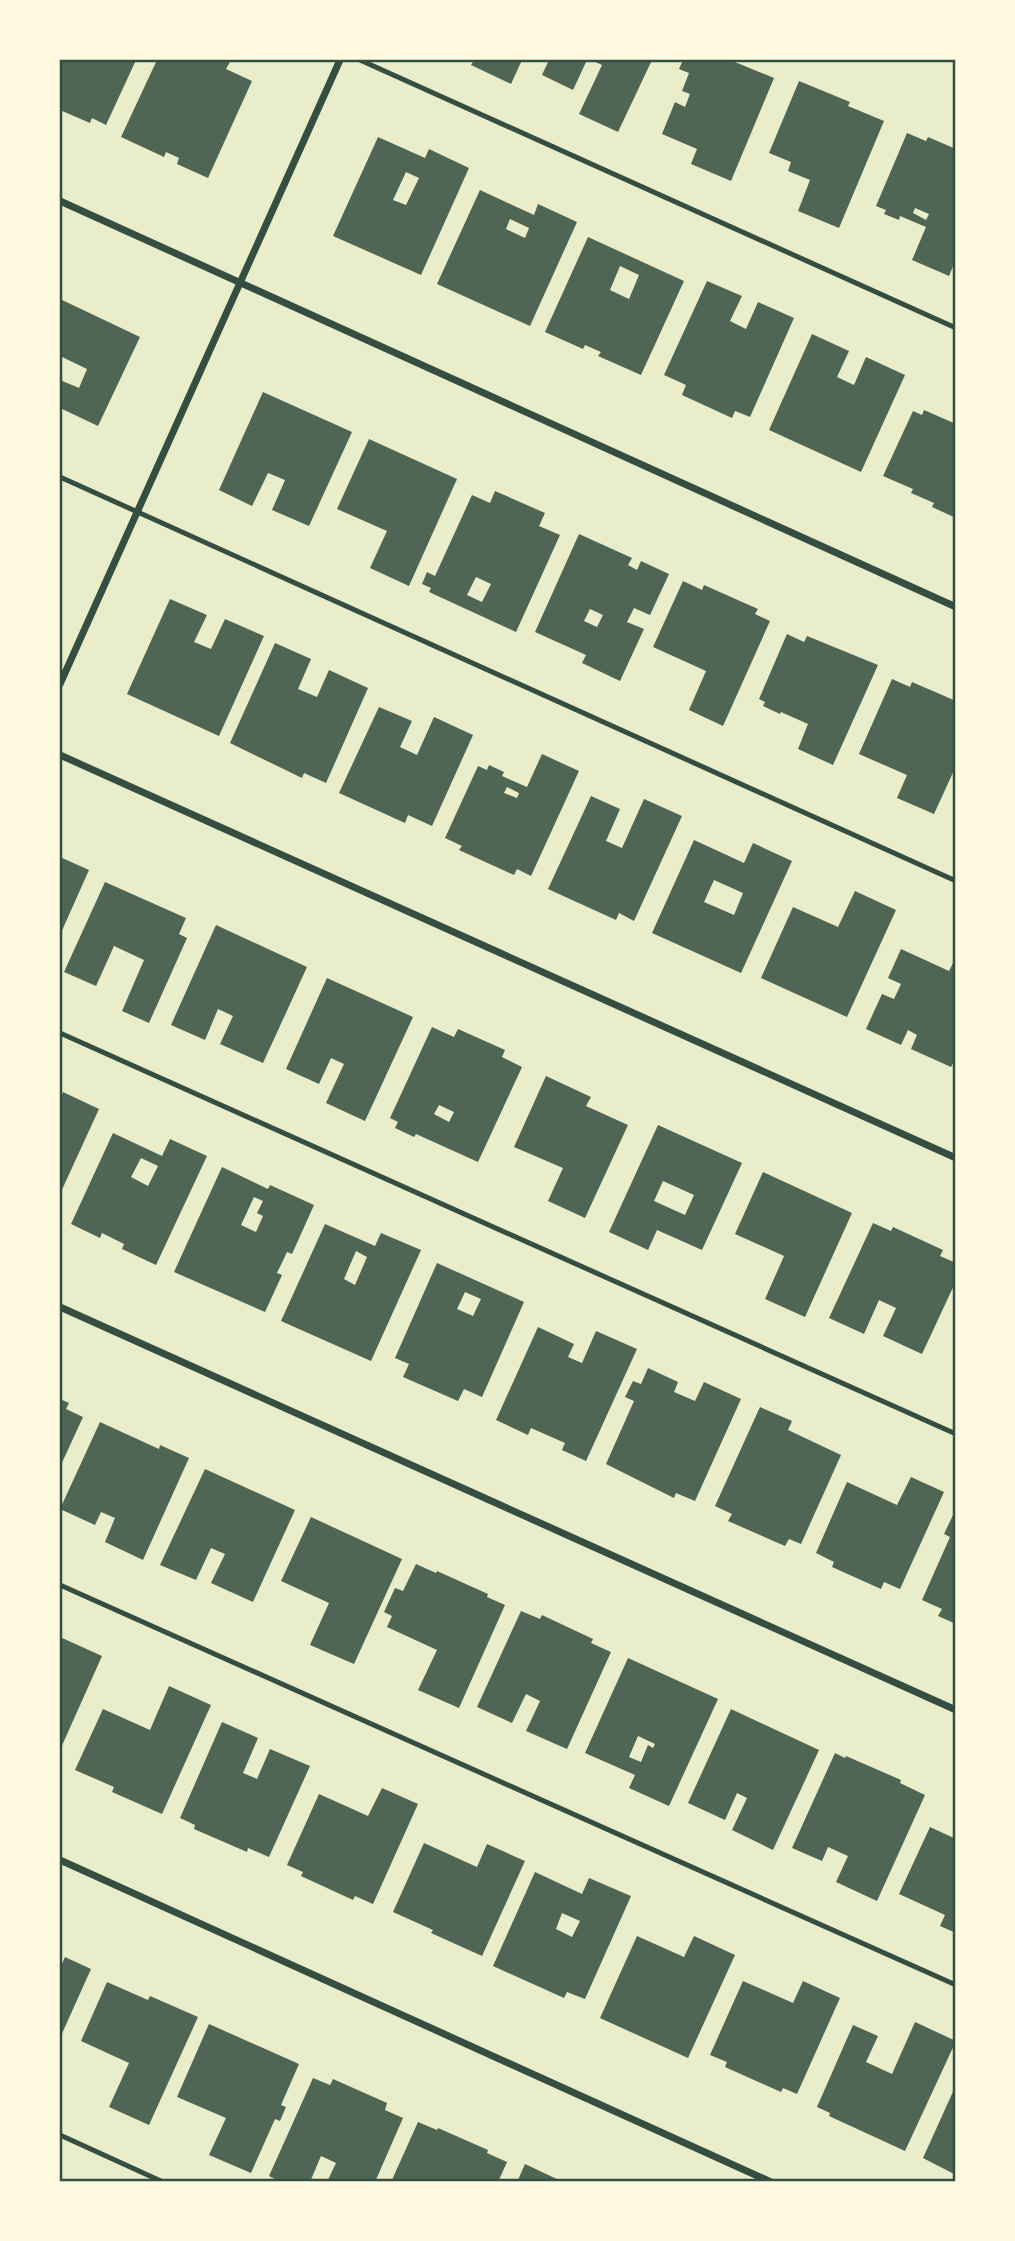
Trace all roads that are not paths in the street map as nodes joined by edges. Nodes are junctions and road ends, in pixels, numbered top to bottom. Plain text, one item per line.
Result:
1 (340, 60) edge
2 (360, 60) edge
3 (60, 201) edge
4 (239, 283) junction
5 (956, 328) edge
6 (60, 477) edge
7 (137, 513) junction
8 (956, 607) edge
9 (60, 684) edge
10 (60, 755) edge
11 (956, 881) edge
12 (60, 1033) edge
13 (956, 1158) edge
14 (60, 1307) edge
15 (956, 1434) edge
16 (60, 1585) edge
17 (956, 1710) edge
18 (60, 1860) edge
19 (956, 1985) edge
20 (60, 2135) edge
21 (163, 2182) edge
22 (771, 2182) edge

1 - 4 street
2 - 5 lane
3 - 4 street
4 - 7 street
4 - 8 street
6 - 7 lane
7 - 9 street
7 - 11 lane
10 - 13 street
12 - 15 lane
14 - 17 street
16 - 19 lane
18 - 22 street
20 - 21 lane

